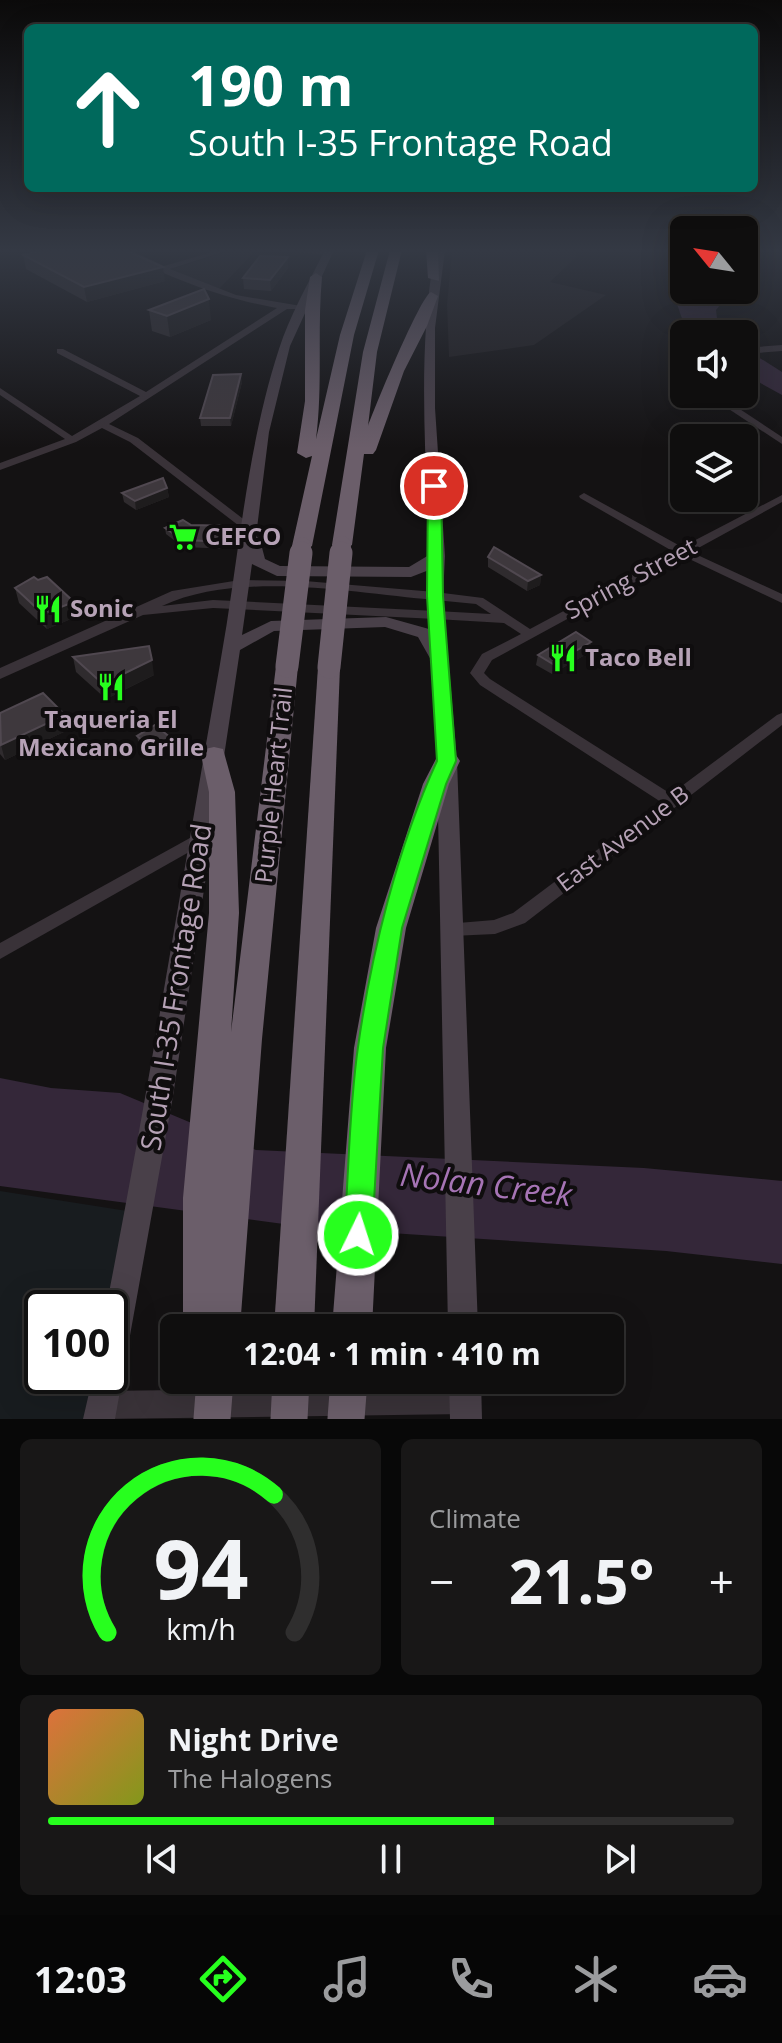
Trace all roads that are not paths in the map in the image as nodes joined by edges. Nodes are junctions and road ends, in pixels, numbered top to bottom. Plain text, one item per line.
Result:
1 (269, 316) edge
2 (299, 316) edge
3 (312, 316) edge
4 (353, 316) edge
5 (379, 316) edge
6 (424, 316) edge
7 (431, 316) edge
8 (782, 348) edge
9 (758, 350) edge
10 (60, 351) dead end
11 (0, 391) edge
12 (145, 395) junction
13 (732, 408) edge
14 (102, 424) junction
15 (72, 440) junction
16 (782, 441) edge
17 (0, 467) edge
18 (584, 496) dead end
19 (782, 498) edge
20 (348, 505) junction
21 (307, 514) junction
22 (251, 530) junction
23 (681, 551) junction
24 (437, 556) junction
25 (243, 583) junction
26 (782, 599) edge
27 (239, 605) junction
28 (436, 606) junction
29 (135, 614) junction
30 (507, 619) junction
31 (530, 634) junction
32 (232, 647) junction
33 (0, 674) edge
34 (442, 678) junction
35 (782, 718) edge
36 (214, 755) junction
37 (447, 761) junction
38 (672, 802) junction
39 (199, 839) junction
40 (452, 929) junction
41 (0, 952) edge
42 (229, 1042) junction
43 (124, 1290) edge
44 (203, 1314) edge
45 (220, 1314) edge
46 (295, 1314) edge
47 (353, 1314) edge
48 (463, 1314) edge
49 (128, 1385) edge
50 (203, 1394) edge
51 (214, 1394) edge
52 (290, 1394) edge
53 (348, 1394) edge
54 (465, 1400) edge
55 (204, 1419) edge
56 (212, 1419) edge
57 (289, 1419) edge
58 (346, 1419) edge

1 - 12 street
2 - 22 main road, South I-35 Frontage Road
3 - 21 highway
4 - 21 highway, Purple Heart Trail
5 - 20 highway, Purple Heart Trail
6 - 20 highway
7 - 24 main road
8 - 9 street
10 - 12 street
11 - 15 street
12 - 14 street
13 - 16 street
14 - 15 street
14 - 22 street
15 - 17 street
18 - 23 street
19 - 23 street, Spring Street
20 - 46 highway, Purple Heart Trail, bridge
21 - 42 highway, Purple Heart Trail, bridge
22 - 24 main road
22 - 25 main road, South I-35 Frontage Road
23 - 26 street
23 - 31 street, Spring Street
24 - 28 main road
25 - 27 main road, South I-35 Frontage Road
25 - 28 street
25 - 29 street
27 - 28 street
27 - 29 street
27 - 32 main road, South I-35 Frontage Road
28 - 30 street
28 - 30 street
28 - 34 main road
29 - 33 street
30 - 31 street
31 - 38 street, Spring Street
32 - 34 main road
32 - 36 main road, South I-35 Frontage Road
34 - 37 main road
35 - 38 street, East Avenue B
36 - 39 main road, South I-35 Frontage Road
36 - 42 highway
37 - 40 main road
37 - 47 highway
38 - 40 street, East Avenue B
39 - 41 street
39 - 43 main road, South I-35 Frontage Road
40 - 48 main road
42 - 44 highway
42 - 45 highway, Purple Heart Trail
49 - 54 street
50 - 55 highway
51 - 56 highway, bridge
52 - 57 highway, bridge
53 - 58 highway, bridge

